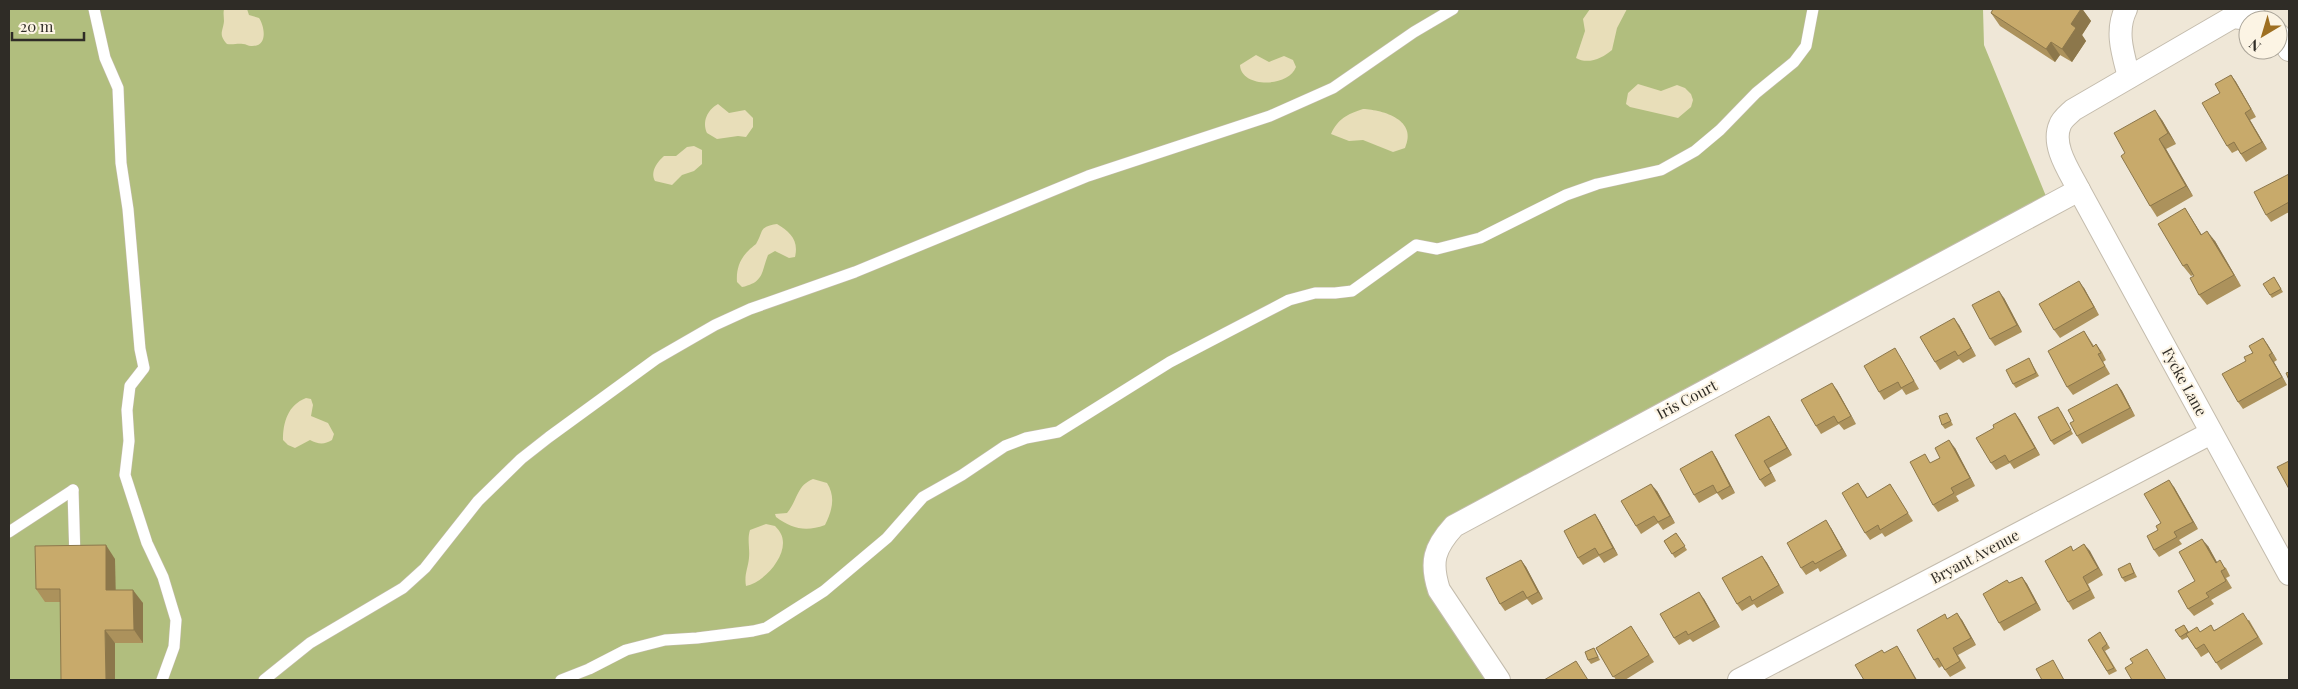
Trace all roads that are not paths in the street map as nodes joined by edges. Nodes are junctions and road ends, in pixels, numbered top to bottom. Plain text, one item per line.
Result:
1 (94, 9) edge
2 (1453, 9) edge
3 (1813, 9) edge
4 (2126, 9) edge
5 (2238, 18) edge
6 (2129, 77) junction
7 (2079, 190) junction
8 (2211, 433) junction
9 (9, 532) edge
10 (75, 559) edge
11 (2289, 574) edge
12 (162, 680) edge
13 (264, 680) edge
14 (561, 680) edge
15 (1499, 680) edge
16 (1739, 680) edge

1 - 12 lane
2 - 13 lane
3 - 14 lane
4 - 6 street
5 - 6 street, Fycke Lane
6 - 7 street, Fycke Lane
7 - 8 street, Fycke Lane
7 - 15 street, Iris Court
8 - 11 street, Fycke Lane
8 - 16 street, Bryant Avenue
9 - 10 lane

